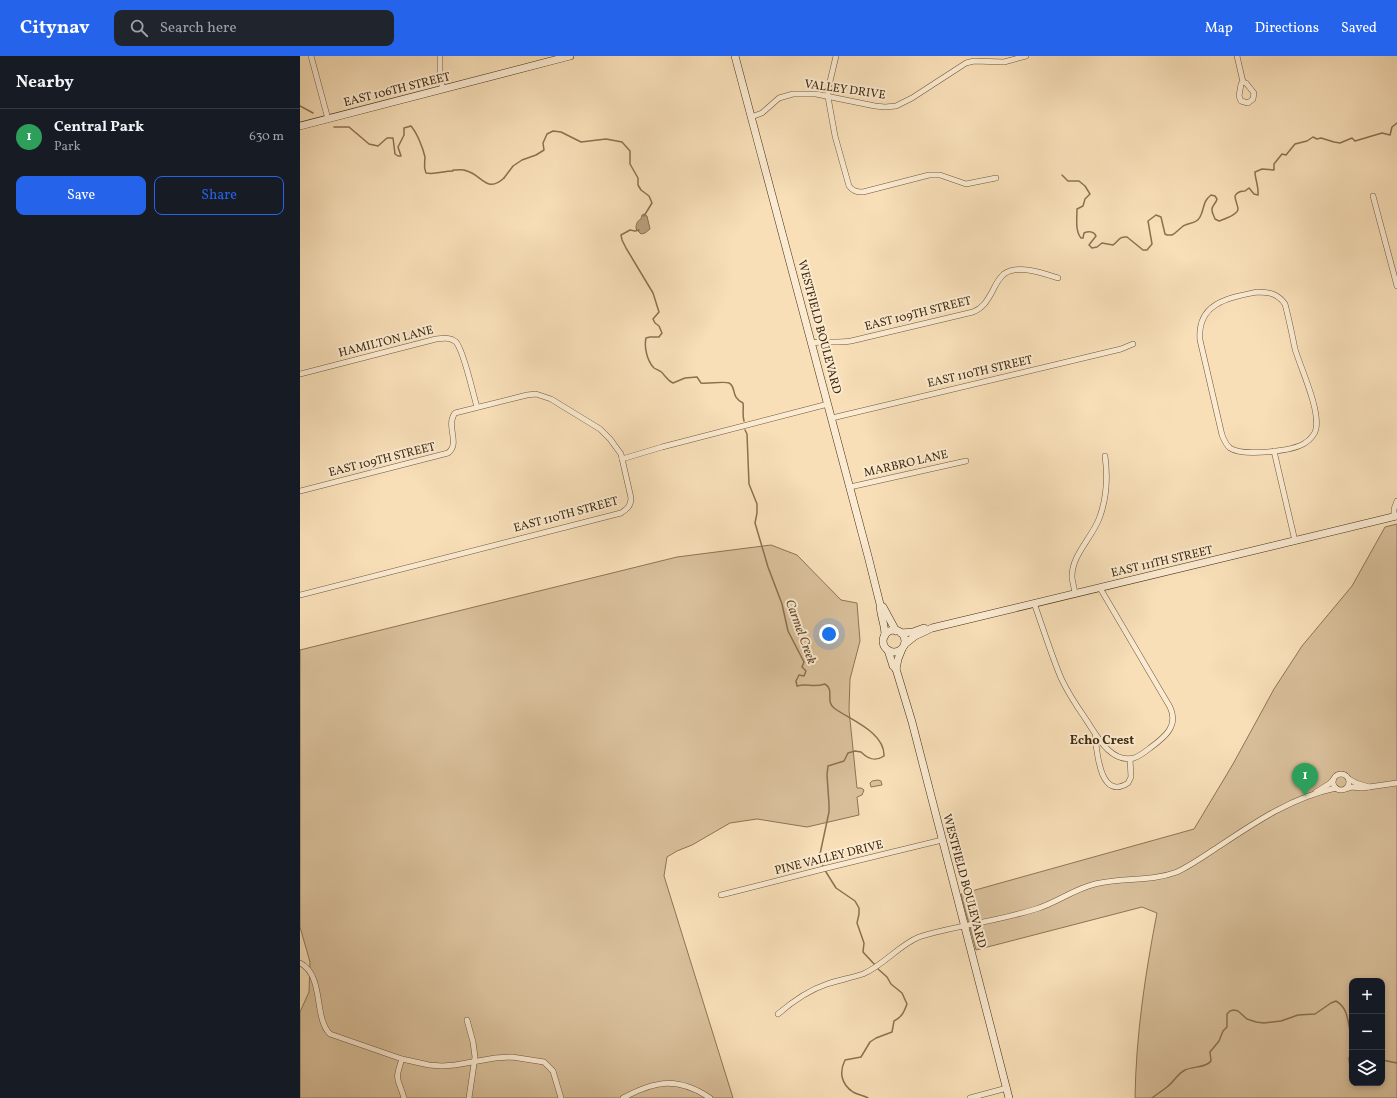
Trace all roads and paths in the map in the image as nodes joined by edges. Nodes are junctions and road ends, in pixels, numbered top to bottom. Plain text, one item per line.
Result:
1 (311, 56) edge
2 (440, 56) edge
3 (570, 56) edge
4 (735, 56) edge
5 (836, 56) edge
6 (1026, 56) edge
7 (1237, 56) edge
8 (973, 58) edge
9 (1243, 82) dead end
10 (443, 89) junction
11 (828, 97) junction
12 (751, 117) junction
13 (328, 119) junction
14 (300, 126) edge
15 (996, 178) dead end
16 (1373, 196) dead end
17 (1058, 278) dead end
18 (1397, 286) edge
19 (812, 344) junction
20 (1133, 344) dead end
21 (300, 374) edge
22 (828, 404) junction
23 (477, 407) junction
24 (832, 418) junction
25 (1274, 451) junction
26 (1105, 456) dead end
27 (622, 459) junction
28 (966, 461) dead end
29 (850, 487) junction
30 (300, 491) edge
31 (1397, 501) edge
32 (1396, 517) edge
33 (1295, 541) junction
34 (1100, 588) junction
35 (1075, 593) junction
36 (300, 595) edge
37 (1034, 603) junction
38 (880, 604) junction
39 (932, 628) junction
40 (899, 632) junction
41 (885, 635) junction
42 (903, 646) junction
43 (888, 650) junction
44 (896, 669) junction
45 (1095, 734) junction
46 (1130, 759) junction
47 (1333, 779) junction
48 (1349, 779) junction
49 (1397, 783) edge
50 (1370, 787) junction
51 (1336, 788) junction
52 (1346, 789) junction
53 (1315, 793) junction
54 (942, 840) junction
55 (721, 895) dead end
56 (964, 926) junction
57 (300, 963) edge
58 (778, 1014) dead end
59 (466, 1020) dead end
60 (402, 1059) junction
61 (475, 1061) junction
62 (1007, 1088) junction
63 (404, 1098) edge
64 (469, 1098) edge
65 (561, 1098) edge
66 (623, 1098) edge
67 (710, 1098) edge
68 (970, 1098) edge
69 (1010, 1098) edge

1 - 13 street
2 - 10 street
3 - 10 main road, EAST 106TH STREET
4 - 12 main road, WESTFIELD BOULEVARD
5 - 11 street
6 - 8 street, VALLEY DRIVE
7 - 9 street
8 - 11 street, VALLEY DRIVE
10 - 13 main road, EAST 106TH STREET
11 - 12 street, VALLEY DRIVE
11 - 15 street
12 - 19 main road, WESTFIELD BOULEVARD
13 - 14 main road, EAST 106TH STREET
16 - 18 street
17 - 19 street, EAST 109TH STREET
19 - 22 main road, WESTFIELD BOULEVARD
20 - 24 street, EAST 110TH STREET
21 - 23 street, HAMILTON LANE
22 - 24 main road, WESTFIELD BOULEVARD
22 - 27 street
23 - 27 street, EAST 109TH STREET
23 - 30 street, EAST 109TH STREET
24 - 29 main road, WESTFIELD BOULEVARD
25 - 25 street
25 - 33 street
26 - 35 street
27 - 36 street, EAST 110TH STREET
28 - 29 street, MARBRO LANE
29 - 38 main road, WESTFIELD BOULEVARD
31 - 32 street
32 - 33 main road, EAST 111TH STREET
33 - 34 main road, EAST 111TH STREET
34 - 35 main road, EAST 111TH STREET
34 - 46 street
35 - 37 main road, EAST 111TH STREET
37 - 39 main road, EAST 111TH STREET
37 - 45 street
38 - 40 main road, WESTFIELD BOULEVARD
38 - 41 main road, WESTFIELD BOULEVARD
39 - 40 main road, EAST 111TH STREET
39 - 42 main road, EAST 111TH STREET
40 - 41 main road
40 - 42 main road
41 - 43 main road
42 - 43 main road
42 - 44 main road
43 - 44 main road, WESTFIELD BOULEVARD
44 - 54 main road, WESTFIELD BOULEVARD
45 - 46 street
45 - 46 street
47 - 48 street
47 - 51 street
47 - 53 street
48 - 50 street
48 - 52 street
49 - 50 street
50 - 52 street
51 - 52 street
51 - 53 street
53 - 56 street
54 - 55 street, PINE VALLEY DRIVE
54 - 56 main road, WESTFIELD BOULEVARD
56 - 58 street
56 - 62 main road, WESTFIELD BOULEVARD
57 - 60 street
59 - 61 street
60 - 61 street
60 - 63 street
61 - 64 street
61 - 65 street
62 - 68 street
62 - 69 main road, WESTFIELD BOULEVARD
66 - 67 street

